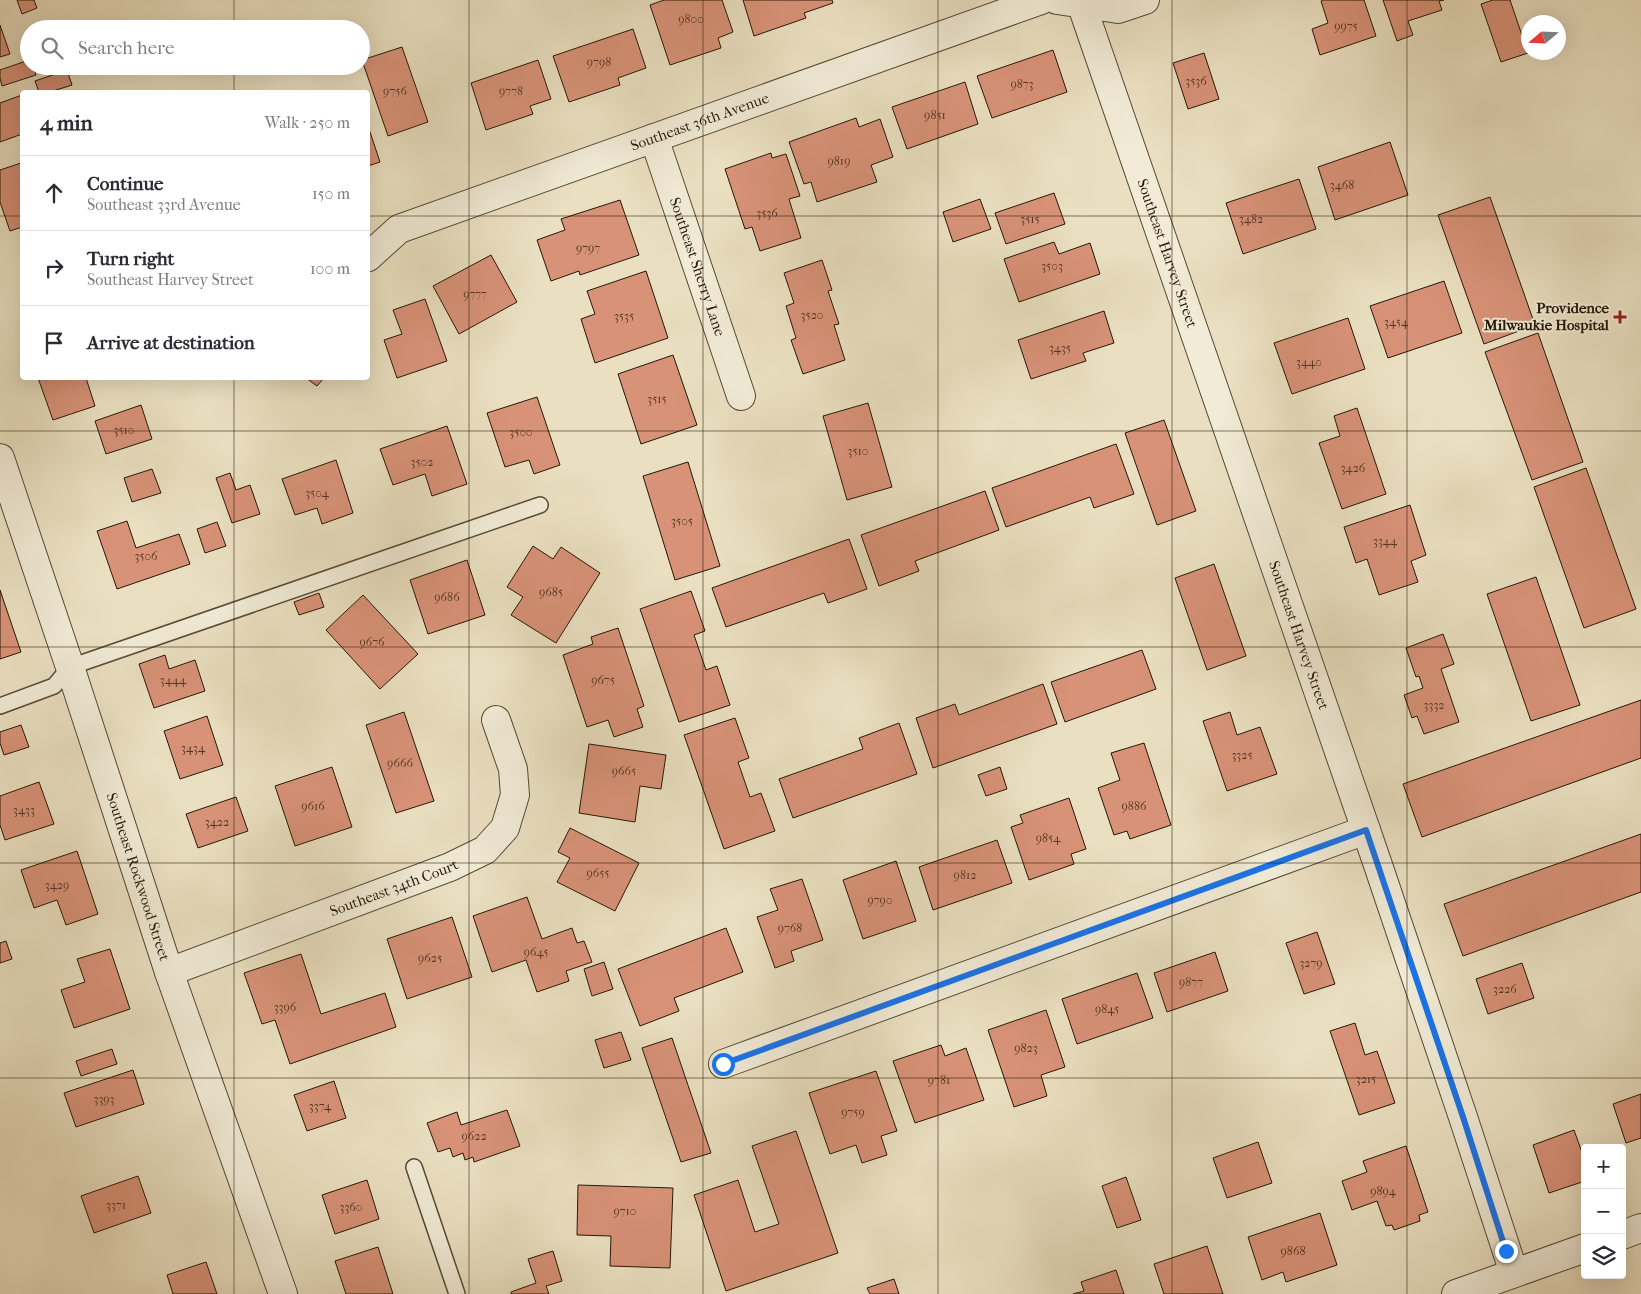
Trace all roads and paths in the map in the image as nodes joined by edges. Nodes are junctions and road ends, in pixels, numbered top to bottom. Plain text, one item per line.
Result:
1 (1041, 0) edge
2 (1145, 0) edge
3 (1073, 1) edge
4 (654, 138) junction
5 (370, 255) edge
6 (741, 396) dead end
7 (0, 458) edge
8 (540, 505) dead end
9 (70, 667) junction
10 (0, 706) edge
11 (496, 720) dead end
12 (1366, 830) junction
13 (169, 972) junction
14 (723, 1064) dead end
15 (414, 1167) dead end
16 (1641, 1228) edge
17 (1625, 1234) edge
18 (1581, 1249) edge
19 (1514, 1273) junction
20 (284, 1294) edge
21 (457, 1294) edge
22 (1456, 1294) edge

1 - 4 street, Southeast 36th Avenue
2 - 3 street
3 - 12 street, Southeast Harvey Street
4 - 5 street, Southeast 36th Avenue
4 - 6 street, Southeast Sherry Lane
7 - 9 street, Southeast Rockwood Street
8 - 9 lane
9 - 10 lane
9 - 13 street, Southeast Rockwood Street
11 - 13 street, Southeast 34th Court
12 - 14 street
12 - 19 street, Southeast Harvey Street
13 - 20 street, Southeast Rockwood Street
15 - 21 lane
16 - 17 street
18 - 19 street
19 - 22 street

